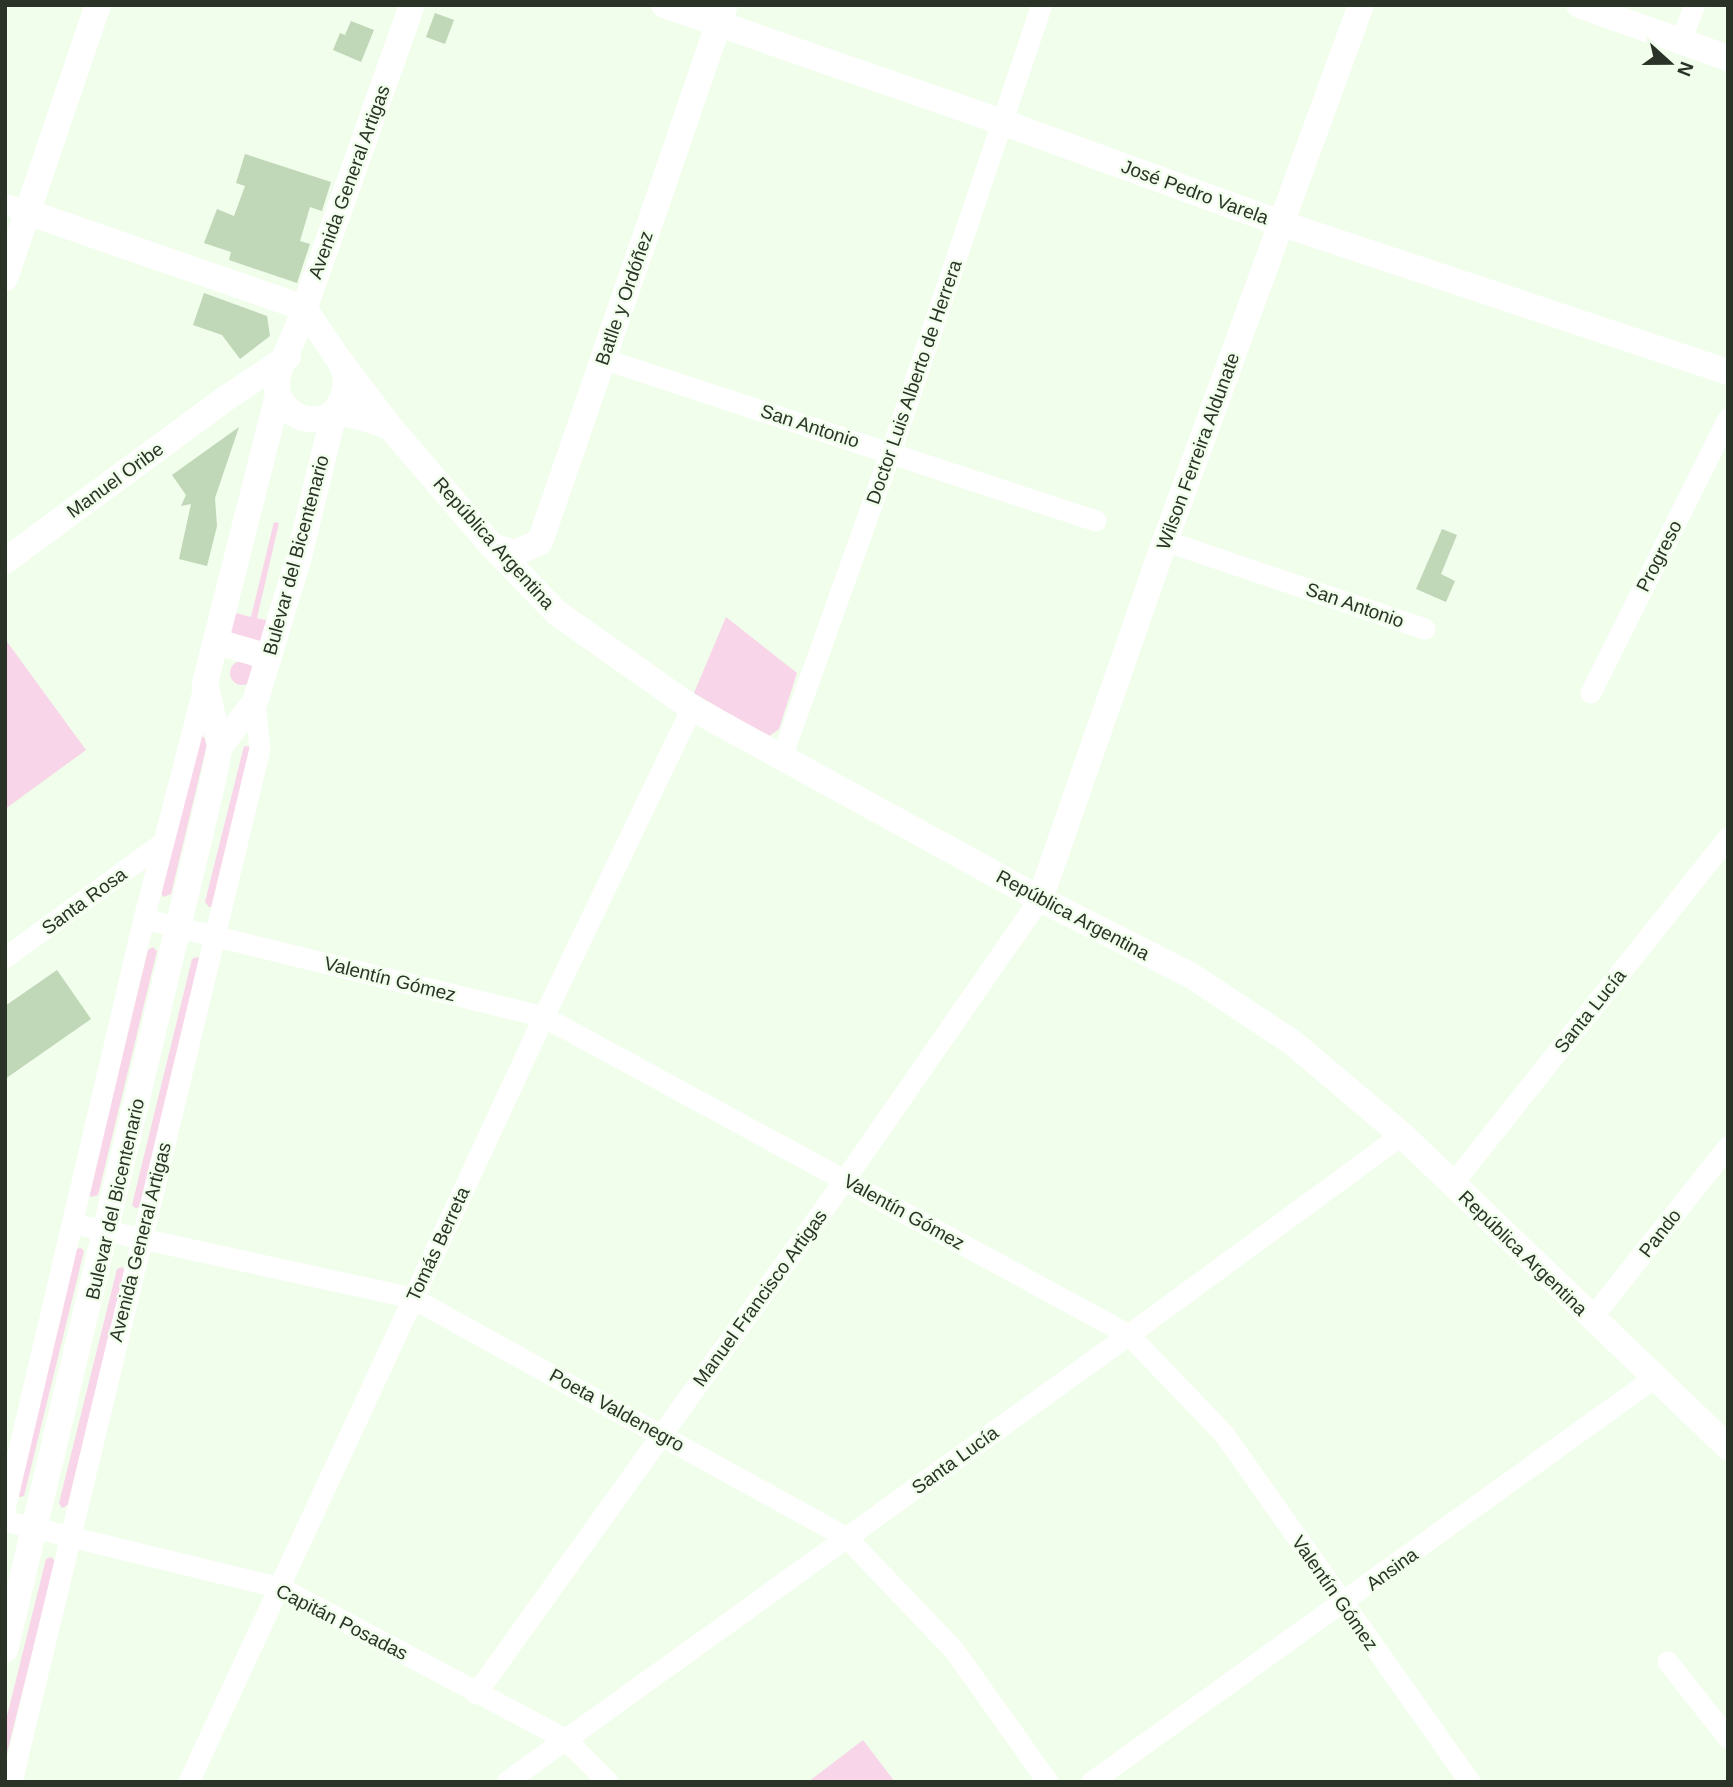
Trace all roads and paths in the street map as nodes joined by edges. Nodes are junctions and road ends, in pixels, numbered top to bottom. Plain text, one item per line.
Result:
1 (98, 5) edge
2 (412, 5) edge
3 (664, 5) edge
4 (1042, 5) edge
5 (1361, 5) edge
6 (1579, 5) edge
7 (1695, 5) edge
8 (722, 15) edge
9 (1681, 41) junction
10 (1728, 58) edge
11 (1002, 122) junction
12 (16, 208) edge
13 (1280, 223) junction
14 (5, 278) edge
15 (304, 308) junction
16 (337, 357) junction
17 (286, 359) junction
18 (603, 359) junction
19 (1728, 372) edge
20 (278, 396) junction
21 (226, 399) junction
22 (334, 413) junction
23 (1728, 419) edge
24 (390, 427) junction
25 (891, 452) junction
26 (1096, 521) dead end
27 (1165, 541) junction
28 (540, 542) junction
29 (492, 547) junction
30 (5, 561) edge
31 (537, 592) junction
32 (1425, 629) dead end
33 (217, 642) junction
34 (269, 657) junction
35 (205, 683) junction
36 (1591, 694) dead end
37 (255, 702) junction
38 (692, 708) junction
39 (220, 746) junction
40 (782, 757) junction
41 (1728, 838) edge
42 (163, 843) junction
43 (1040, 899) junction
44 (144, 919) junction
45 (178, 929) junction
46 (216, 937) junction
47 (5, 958) edge
48 (544, 1017) junction
49 (1402, 1135) junction
50 (1728, 1147) edge
51 (845, 1180) junction
52 (1452, 1185) junction
53 (74, 1224) junction
54 (108, 1231) junction
55 (140, 1237) junction
56 (412, 1298) junction
57 (1592, 1318) junction
58 (1129, 1335) junction
59 (1656, 1377) junction
60 (662, 1434) junction
61 (1728, 1447) edge
62 (5, 1509) edge
63 (5, 1521) edge
64 (36, 1528) junction
65 (70, 1536) junction
66 (847, 1538) junction
67 (281, 1588) junction
68 (1343, 1605) junction
69 (5, 1650) edge
70 (1668, 1662) dead end
71 (476, 1694) junction
72 (1728, 1738) edge
73 (565, 1740) junction
74 (12, 1782) edge
75 (189, 1782) edge
76 (507, 1782) edge
77 (608, 1782) edge
78 (1048, 1782) edge
79 (1091, 1782) edge
80 (1471, 1782) edge

1 - 12 street
2 - 15 street, Avenida General Artigas
3 - 8 street, José Pedro Varela
4 - 11 street, Doctor Luis Alberto de Herrera
5 - 13 street, Wilson Ferreira Aldunate
6 - 9 street
7 - 9 street
8 - 11 street, José Pedro Varela
8 - 18 street, Batlle y Ordóñez
9 - 10 street
11 - 13 street, José Pedro Varela
11 - 25 street, Doctor Luis Alberto de Herrera
12 - 14 street
12 - 15 street
13 - 19 street, José Pedro Varela
13 - 27 street, Wilson Ferreira Aldunate
15 - 16 street, República Argentina
15 - 17 street, Avenida General Artigas
16 - 17 street
16 - 22 street, Bulevar del Bicentenario
16 - 24 street, República Argentina
17 - 20 street, Bulevar del Bicentenario
17 - 21 street
18 - 25 street, San Antonio
18 - 28 street, Batlle y Ordóñez
20 - 21 street
20 - 22 street
20 - 33 street, Bulevar del Bicentenario
21 - 30 street, Manuel Oribe
22 - 24 street
22 - 34 street, Bulevar del Bicentenario
23 - 36 street, Progreso
24 - 29 street, República Argentina
25 - 26 street, San Antonio
25 - 40 street, Doctor Luis Alberto de Herrera
27 - 32 street, San Antonio
27 - 43 street, Wilson Ferreira Aldunate
28 - 29 street
28 - 31 street, Batlle y Ordóñez
29 - 31 street, República Argentina
31 - 38 street, República Argentina
33 - 34 street
33 - 35 street, Bulevar del Bicentenario
34 - 37 street, Bulevar del Bicentenario
35 - 39 street, Bulevar del Bicentenario
35 - 42 street
37 - 39 street, Bulevar del Bicentenario
37 - 46 street, Avenida General Artigas
38 - 40 street, República Argentina
38 - 48 street, Tomás Berreta
39 - 45 street, Bulevar del Bicentenario
40 - 43 street, República Argentina
41 - 52 street, Santa Lucía
42 - 44 street
42 - 47 street, Santa Rosa
43 - 49 street, República Argentina
43 - 51 street, Manuel Francisco Artigas
44 - 45 street, Valentín Gómez
44 - 53 street
45 - 46 street, Valentín Gómez
45 - 54 street, Bulevar del Bicentenario
46 - 48 street, Valentín Gómez
46 - 55 street, Avenida General Artigas
48 - 51 street, Valentín Gómez
48 - 56 street, Tomás Berreta
49 - 52 street, República Argentina
49 - 58 street, Santa Lucía
50 - 57 street, Pando
51 - 58 street, Valentín Gómez
51 - 60 street, Manuel Francisco Artigas
52 - 57 street, República Argentina
53 - 54 street, Poeta Valdenegro
53 - 62 street
54 - 55 street, Poeta Valdenegro
54 - 64 street, Bulevar del Bicentenario
55 - 56 street, Poeta Valdenegro
55 - 65 street, Avenida General Artigas
56 - 60 street, Poeta Valdenegro
56 - 67 street, Tomás Berreta
57 - 59 street, República Argentina
58 - 66 street, Santa Lucía
58 - 68 street, Valentín Gómez
59 - 61 street, República Argentina
59 - 68 street, Ansina
60 - 66 street, Poeta Valdenegro
60 - 71 street, Manuel Francisco Artigas
63 - 64 street, Capitán Posadas
64 - 65 street, Capitán Posadas
64 - 69 street, Bulevar del Bicentenario
65 - 67 street, Capitán Posadas
65 - 74 street, Avenida General Artigas
66 - 73 street, Santa Lucía
66 - 78 street, Poeta Valdenegro
67 - 71 street, Capitán Posadas
67 - 75 street, Tomás Berreta
68 - 79 street, Ansina
68 - 80 street, Valentín Gómez
70 - 72 street
71 - 73 street, Capitán Posadas
73 - 76 street, Santa Lucía
73 - 77 street, Capitán Posadas

